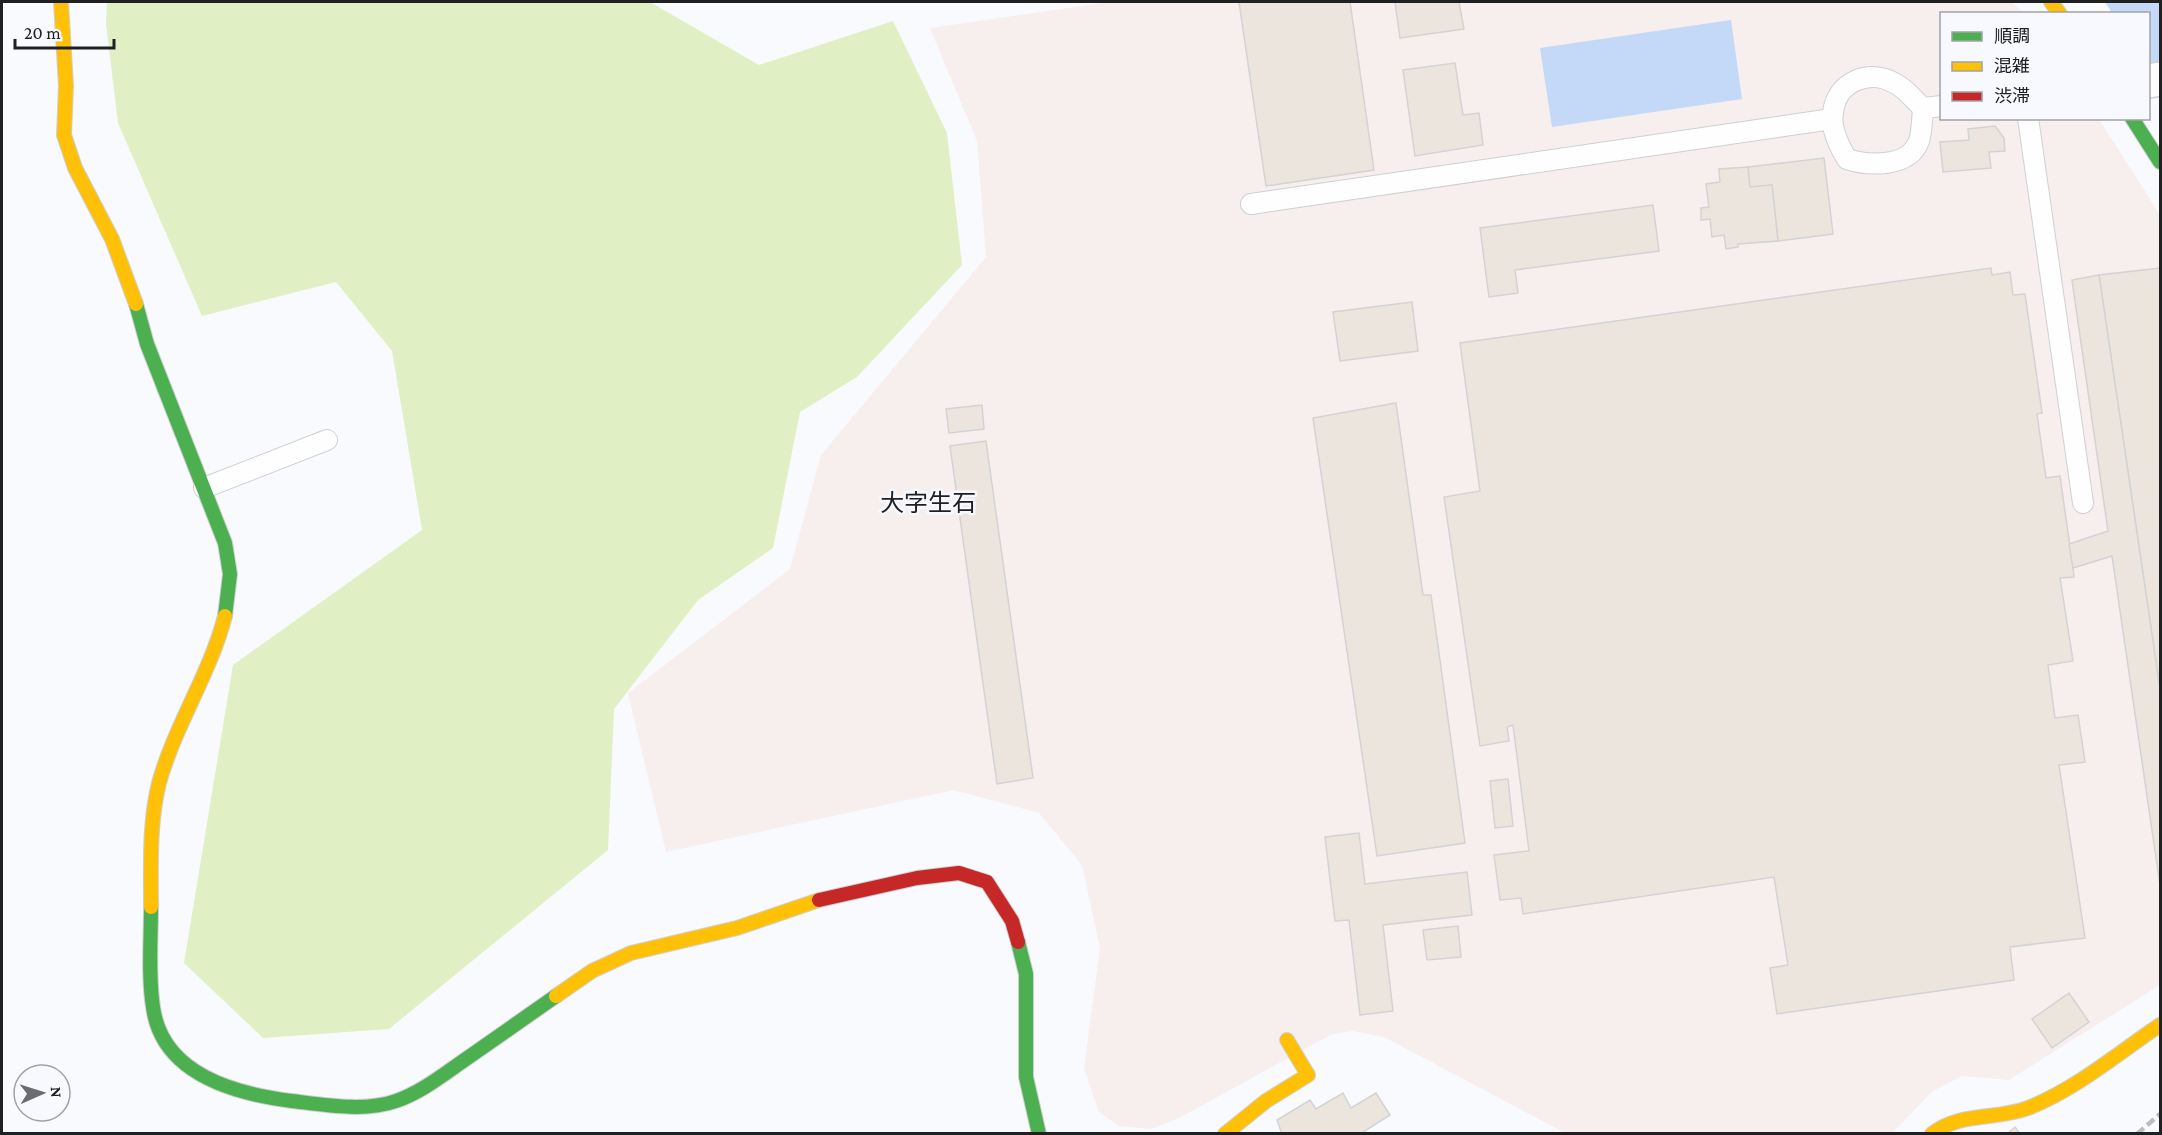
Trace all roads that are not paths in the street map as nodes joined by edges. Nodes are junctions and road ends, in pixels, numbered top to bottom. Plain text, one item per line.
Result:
1 (61, 2) edge
2 (1932, 107) edge
3 (1832, 119) junction
4 (2028, 120) edge
5 (2133, 120) edge
6 (2160, 162) edge
7 (1251, 204) dead end
8 (327, 440) dead end
9 (204, 488) junction
10 (2083, 503) dead end
11 (2160, 1024) edge
12 (1287, 1040) dead end
13 (1039, 1134) edge
14 (1225, 1134) edge
15 (1932, 1134) edge

1 - 9 street
2 - 3 lane
2 - 3 lane
3 - 7 lane
4 - 10 lane
5 - 6 street
8 - 9 lane
9 - 13 street
11 - 15 street
12 - 14 street

